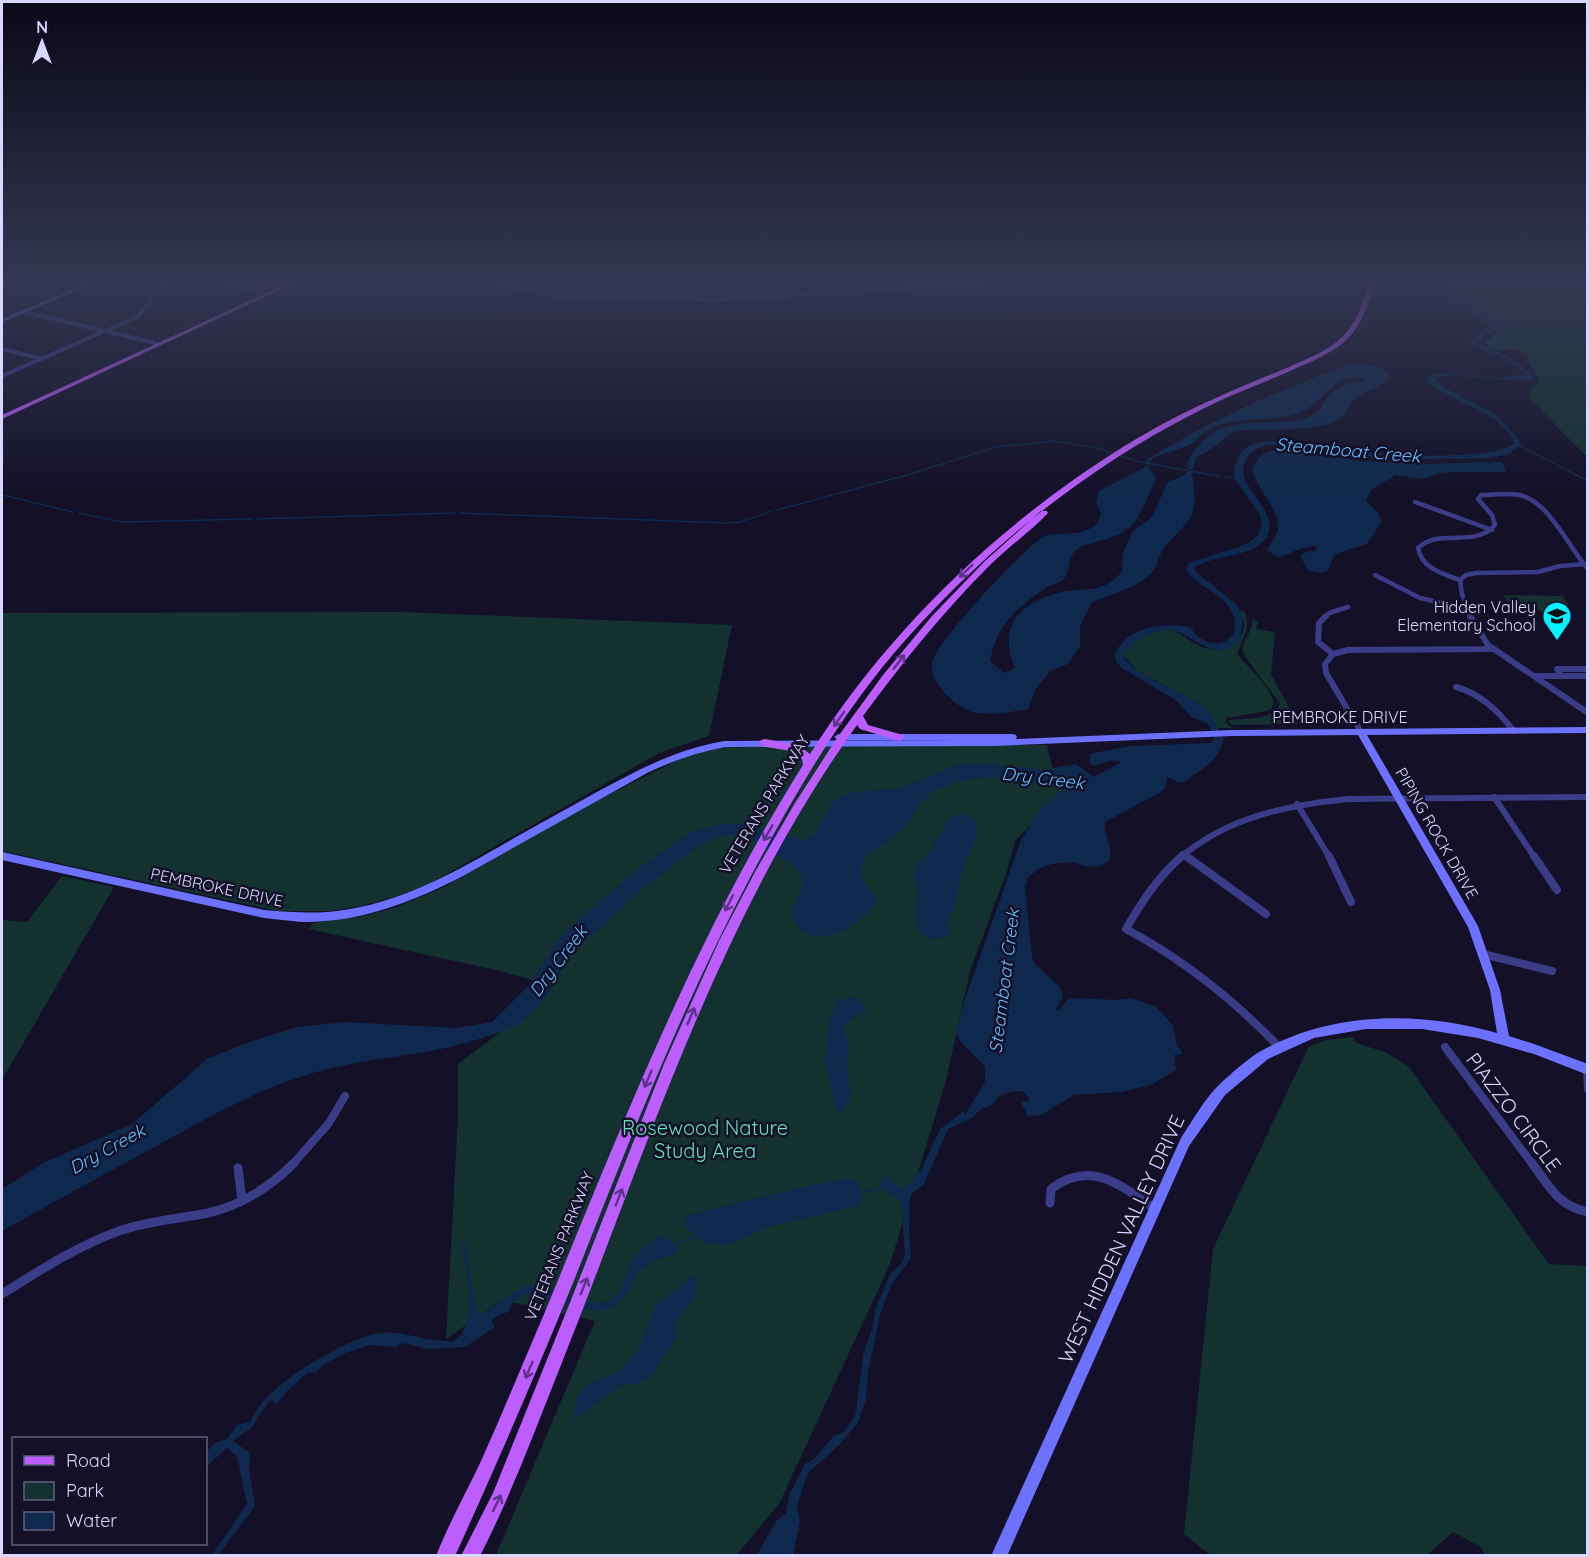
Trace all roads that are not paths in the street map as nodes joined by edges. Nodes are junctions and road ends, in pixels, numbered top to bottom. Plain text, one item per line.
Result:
1 (29, 356) edge
2 (50, 356) edge
3 (128, 356) edge
4 (134, 356) edge
5 (1327, 356) edge
6 (43, 359) junction
7 (2, 376) edge
8 (2, 416) edge
9 (1114, 458) junction
10 (1415, 502) dead end
11 (1492, 530) junction
12 (1585, 564) edge
13 (1587, 569) edge
14 (1375, 575) dead end
15 (1460, 580) junction
16 (1412, 597) junction
17 (1408, 602) dead end
18 (1348, 608) dead end
19 (1468, 609) junction
20 (1492, 649) junction
21 (1332, 654) junction
22 (1587, 669) edge
23 (1534, 676) junction
24 (1561, 676) junction
25 (1587, 676) edge
26 (1456, 687) dead end
27 (1587, 713) edge
28 (858, 715) junction
29 (1587, 730) edge
30 (1514, 731) junction
31 (1361, 732) junction
32 (899, 737) junction
33 (1093, 739) junction
34 (825, 740) junction
35 (842, 740) junction
36 (765, 743) junction
37 (808, 765) junction
38 (614, 787) junction
39 (1494, 797) junction
40 (1587, 797) edge
41 (1400, 798) junction
42 (1297, 804) junction
43 (1183, 854) junction
44 (2, 856) edge
45 (1557, 890) dead end
46 (1351, 902) dead end
47 (1266, 914) dead end
48 (1483, 954) junction
49 (1552, 971) dead end
50 (1504, 1040) junction
51 (1278, 1046) junction
52 (1445, 1047) dead end
53 (1587, 1070) edge
54 (1587, 1089) edge
55 (345, 1096) dead end
56 (238, 1168) dead end
57 (242, 1202) junction
58 (1050, 1203) dead end
59 (1155, 1209) junction
60 (1587, 1212) edge
61 (2, 1294) edge
62 (445, 1556) edge
63 (470, 1556) edge
64 (999, 1556) edge

1 - 6 street
2 - 6 street
3 - 8 main road
4 - 8 main road
5 - 9 main road, VETERANS PARKWAY
6 - 7 street
28 -> 9 main road, VETERANS PARKWAY
9 -> 34 main road, VETERANS PARKWAY
10 - 11 street
11 - 12 street
11 - 15 street
12 - 13 street
12 - 15 street
14 - 16 street
15 - 19 street
16 - 17 street
16 - 19 street
18 - 21 street
19 - 20 street
20 - 21 street
20 - 23 street
21 - 31 street, PIPING ROCK DRIVE
22 - 24 street
23 - 24 street
23 - 27 street
24 - 25 street
26 - 30 street
28 - 32 main road
28 - 35 main road, VETERANS PARKWAY
29 - 30 street, PEMBROKE DRIVE
30 - 31 street, PEMBROKE DRIVE
31 - 33 street, PEMBROKE DRIVE
31 - 41 street, PIPING ROCK DRIVE
32 - 33 street, PEMBROKE DRIVE
32 - 35 street, PEMBROKE DRIVE
33 - 35 street, PEMBROKE DRIVE
34 - 35 street, PEMBROKE DRIVE
34 - 36 street, PEMBROKE DRIVE
34 - 37 main road, VETERANS PARKWAY
34 - 38 street, PEMBROKE DRIVE
63 -> 35 main road, VETERANS PARKWAY
36 - 37 main road
36 - 38 street, PEMBROKE DRIVE
37 -> 62 main road, VETERANS PARKWAY
38 - 44 street, PEMBROKE DRIVE
39 - 40 street
39 - 41 street
39 - 45 street
41 - 42 street
41 - 48 street, PIPING ROCK DRIVE
42 - 43 street
42 - 46 street
43 - 47 street
43 - 51 street
48 - 49 street
48 - 50 street, PIPING ROCK DRIVE
50 - 51 street, WEST HIDDEN VALLEY DRIVE
50 - 53 street, WEST HIDDEN VALLEY DRIVE
51 - 59 street, WEST HIDDEN VALLEY DRIVE
52 - 60 street, PIAZZO CIRCLE
53 - 54 street
55 - 57 street
56 - 57 street
57 - 61 street
58 - 59 street
59 - 64 street, WEST HIDDEN VALLEY DRIVE

